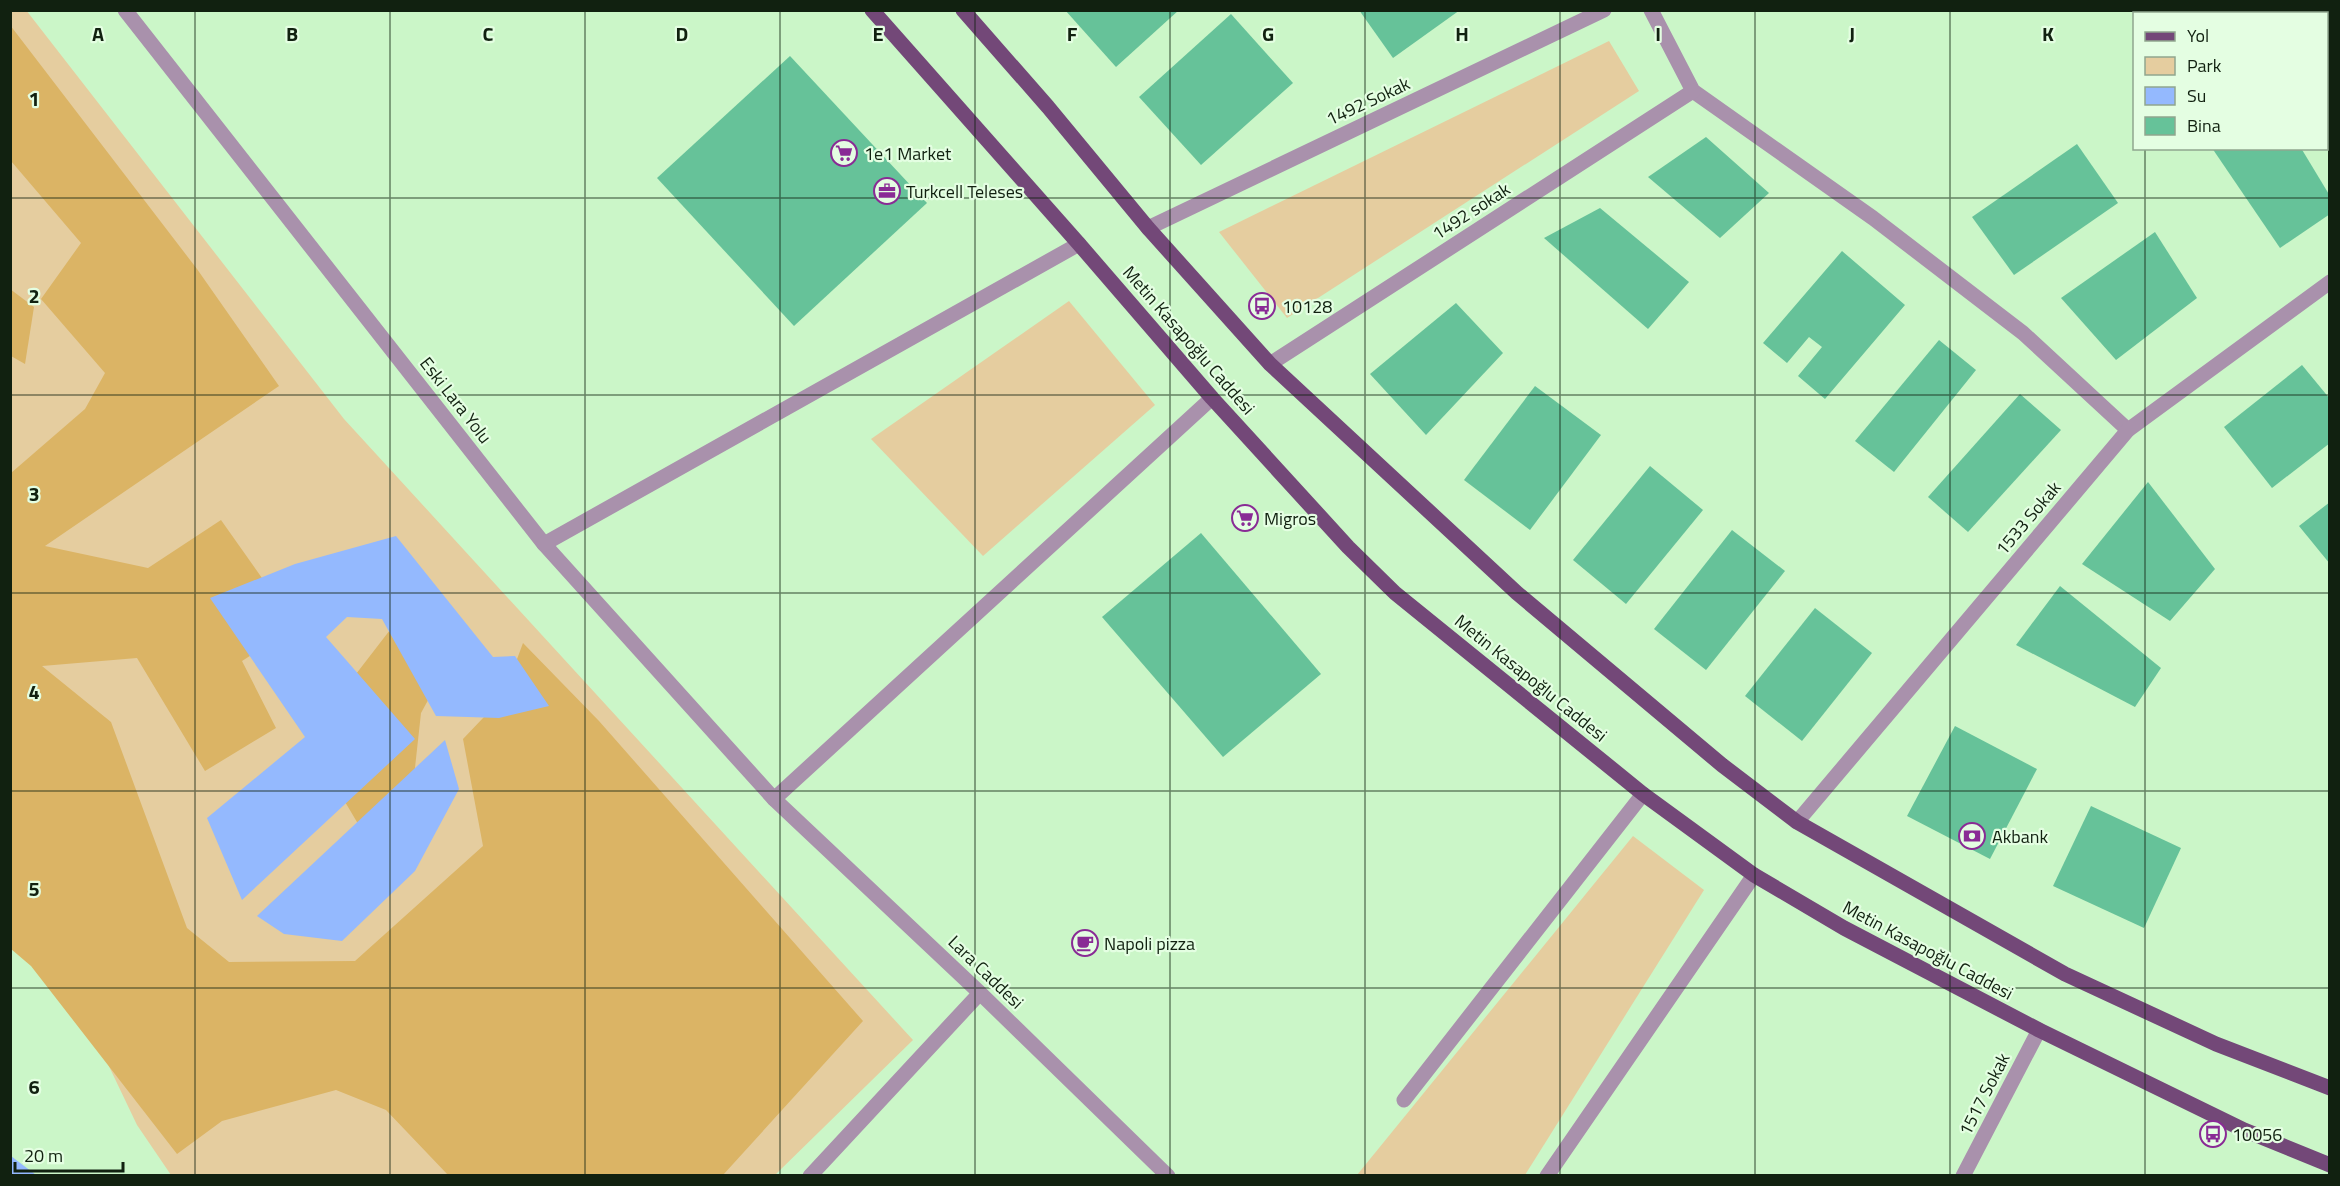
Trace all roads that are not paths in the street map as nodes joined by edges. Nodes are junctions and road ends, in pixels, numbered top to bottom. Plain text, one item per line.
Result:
1 (125, 10) edge
2 (872, 10) edge
3 (963, 10) edge
4 (1605, 10) edge
5 (1651, 10) edge
6 (1693, 91) junction
7 (1148, 228) junction
8 (1079, 244) junction
9 (2327, 288) edge
10 (1270, 364) junction
11 (1212, 398) junction
12 (2128, 430) junction
13 (544, 544) junction
14 (1643, 794) junction
15 (774, 799) junction
16 (1797, 822) junction
17 (1754, 875) junction
18 (980, 993) junction
19 (2039, 1030) junction
20 (2330, 1088) edge
21 (1404, 1100) dead end
22 (2330, 1165) edge
23 (810, 1176) edge
24 (1168, 1176) edge
25 (1547, 1176) edge
26 (1963, 1176) edge

1 - 13 street, Eski Lara Yolu
2 - 8 main road, Metin Kasapoğlu Caddesi
3 - 7 main road
4 - 7 street, 1492 Sokak
5 - 6 street
6 - 10 street, 1492 sokak
6 - 12 street
7 - 10 main road
8 - 11 main road, Metin Kasapoğlu Caddesi
8 - 13 street
9 - 12 street, 1533 Sokak
10 - 16 main road
11 - 14 main road, Metin Kasapoğlu Caddesi
11 - 15 street
12 - 16 street, 1533 Sokak
13 - 15 street, Eski Lara Yolu
14 - 17 main road, Metin Kasapoğlu Caddesi
14 - 21 street
15 - 18 street, Lara Caddesi
16 - 20 main road
17 - 19 main road, Metin Kasapoğlu Caddesi
17 - 25 street
18 - 23 street
18 - 24 street, Lara Caddesi
19 - 22 main road, Metin Kasapoğlu Caddesi
19 - 26 street, 1517 Sokak

